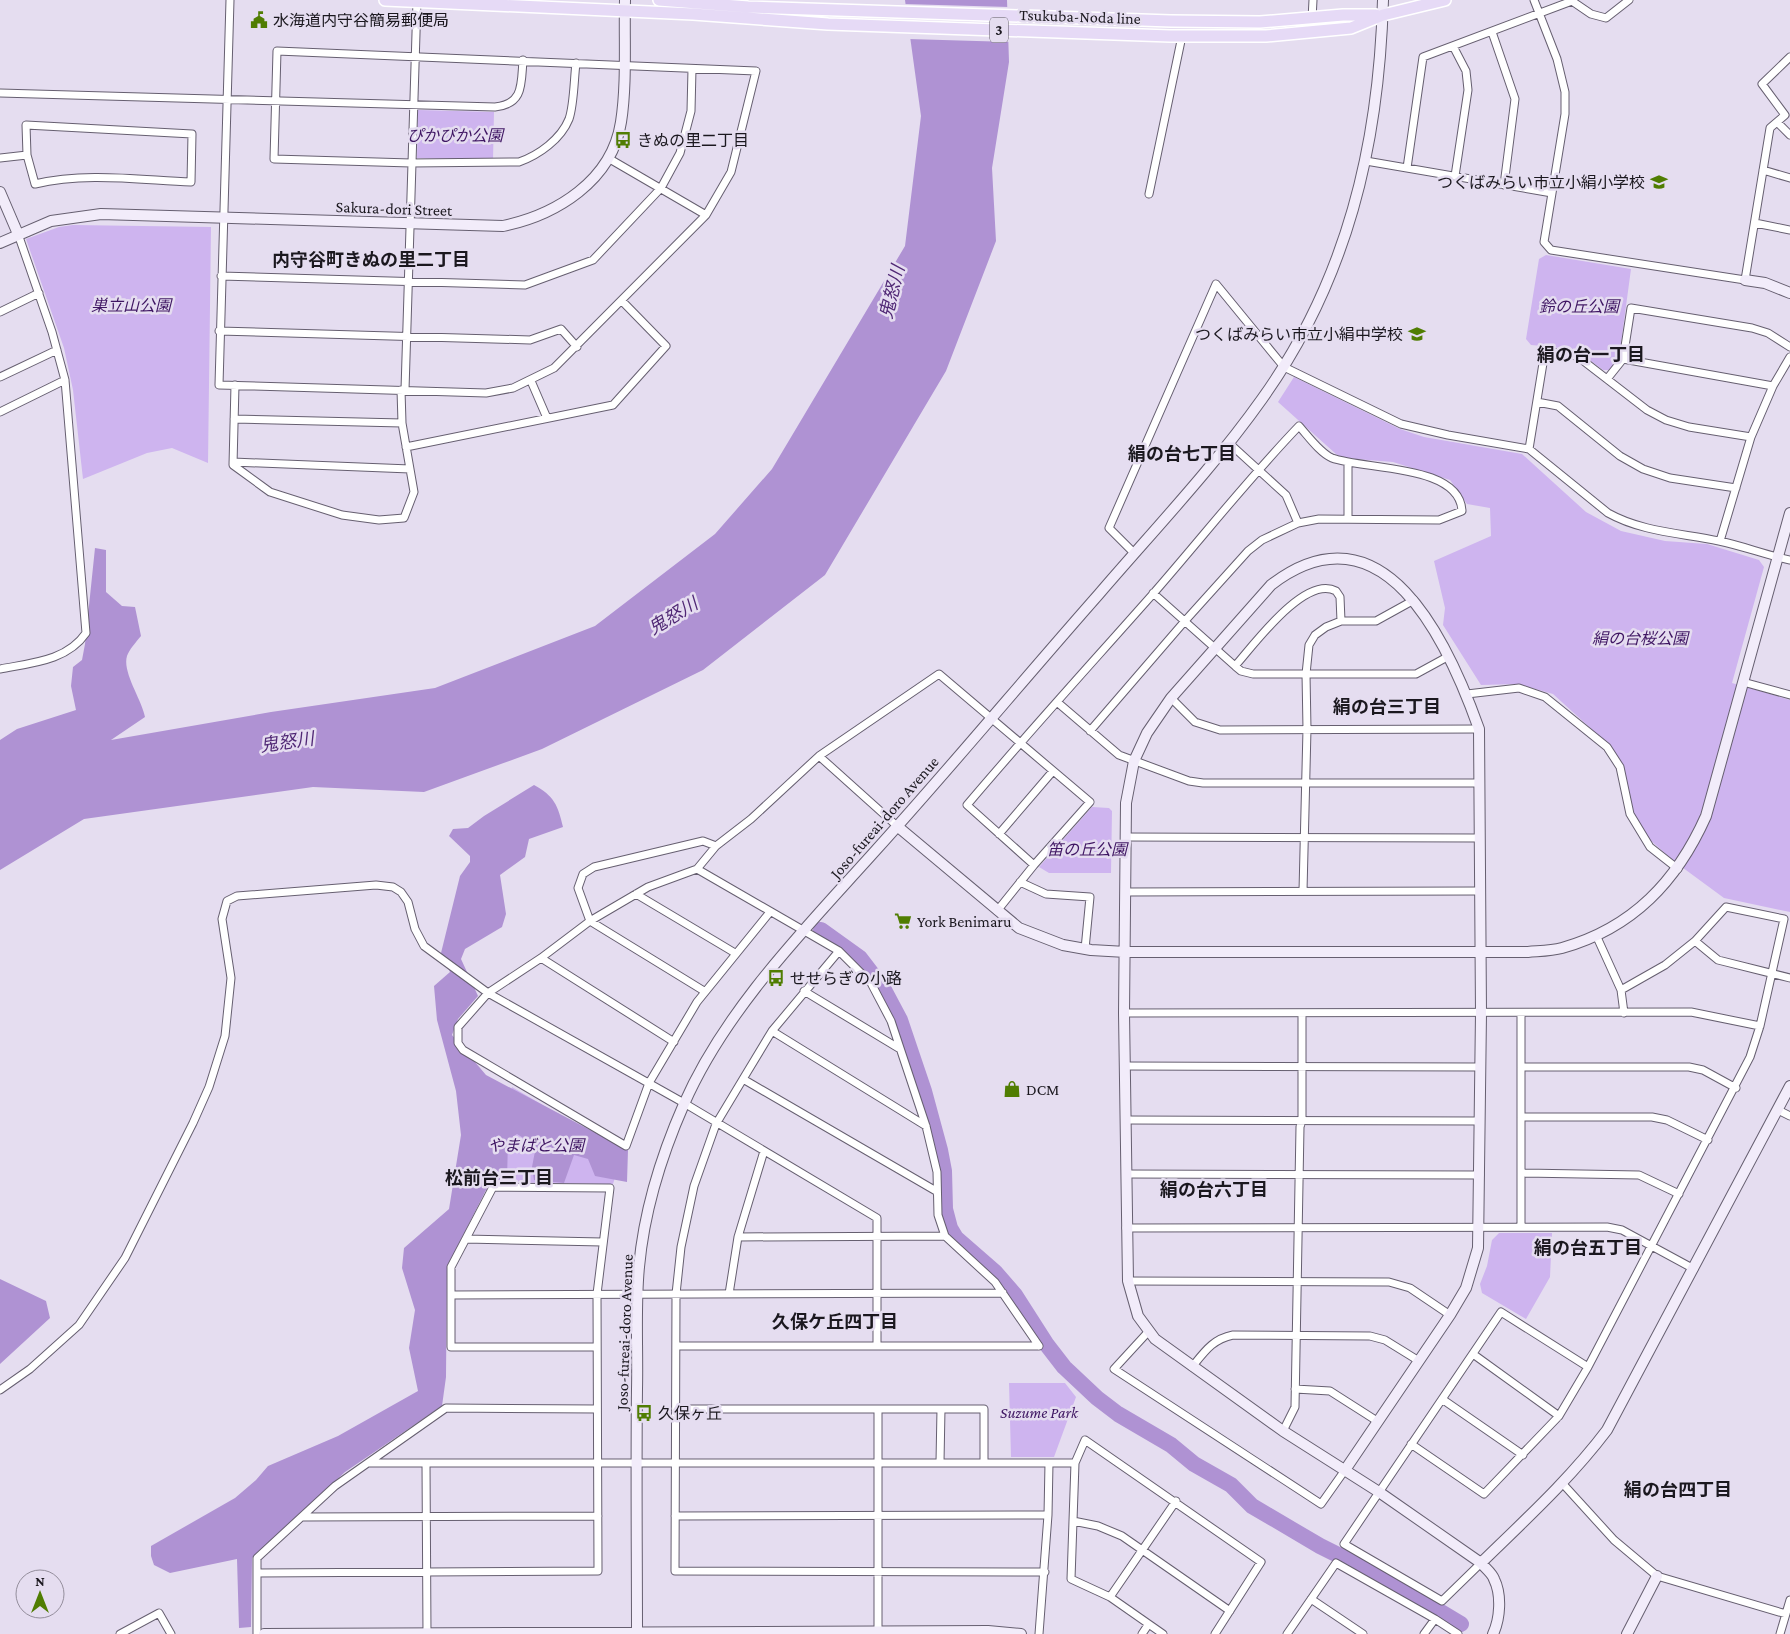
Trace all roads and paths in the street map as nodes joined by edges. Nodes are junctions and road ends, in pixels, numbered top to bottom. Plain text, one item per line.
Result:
1 (230, 0) edge
2 (385, 0) edge
3 (659, 0) edge
4 (1312, 0) edge
5 (1383, 0) edge
6 (1445, 0) edge
7 (1534, 0) edge
8 (1629, 0) edge
9 (417, 1) edge
10 (625, 6) edge
11 (1539, 13) junction
12 (1383, 15) junction
13 (1312, 19) junction
14 (1492, 32) junction
15 (1182, 36) junction
16 (1453, 46) junction
17 (415, 56) junction
18 (1790, 57) edge
19 (523, 60) junction
20 (576, 64) junction
21 (623, 66) junction
22 (692, 69) junction
23 (0, 93) edge
24 (226, 101) junction
25 (275, 102) junction
26 (414, 107) junction
27 (1777, 122) junction
28 (1790, 135) edge
29 (26, 155) junction
30 (0, 158) edge
31 (608, 158) junction
32 (1366, 161) junction
33 (411, 163) junction
34 (1406, 168) junction
35 (1763, 170) junction
36 (1455, 176) junction
37 (1790, 178) edge
38 (1504, 184) junction
39 (661, 188) junction
40 (0, 192) edge
41 (1552, 193) junction
42 (1149, 194) dead end
43 (706, 215) junction
44 (223, 218) junction
45 (409, 223) junction
46 (1754, 223) junction
47 (1790, 230) edge
48 (18, 234) junction
49 (0, 243) edge
50 (221, 276) junction
51 (1745, 280) junction
52 (408, 282) junction
53 (39, 293) junction
54 (1790, 293) edge
55 (622, 301) junction
56 (0, 312) edge
57 (220, 331) junction
58 (407, 335) junction
59 (577, 347) junction
60 (1790, 347) edge
61 (57, 350) junction
62 (1790, 357) edge
63 (1623, 359) junction
64 (1284, 367) junction
65 (0, 377) edge
66 (1607, 378) junction
67 (65, 380) junction
68 (531, 381) junction
69 (235, 385) junction
70 (1773, 386) junction
71 (403, 390) junction
72 (1536, 402) junction
73 (0, 412) edge
74 (547, 418) junction
75 (234, 419) junction
76 (402, 424) junction
77 (1751, 437) junction
78 (1229, 443) junction
79 (406, 446) junction
80 (1529, 449) junction
81 (233, 462) junction
82 (1348, 463) junction
83 (410, 468) junction
84 (1259, 468) junction
85 (1736, 488) junction
86 (1790, 513) edge
87 (1348, 519) junction
88 (1298, 522) junction
89 (1720, 541) junction
90 (1134, 553) junction
91 (1778, 558) junction
92 (1790, 560) edge
93 (1153, 593) junction
94 (1414, 600) junction
95 (1341, 621) junction
96 (1184, 622) junction
97 (1214, 649) junction
98 (1448, 656) junction
99 (1235, 666) junction
100 (0, 669) edge
101 (1306, 674) junction
102 (1743, 682) junction
103 (1467, 694) junction
104 (1790, 695) edge
105 (1171, 698) junction
106 (1057, 702) junction
107 (990, 718) junction
108 (1307, 729) junction
109 (1479, 729) junction
110 (1090, 731) junction
111 (1020, 742) junction
112 (819, 756) junction
113 (1134, 761) junction
114 (1053, 771) junction
115 (1306, 783) junction
116 (1479, 783) junction
117 (897, 826) junction
118 (999, 834) junction
119 (1126, 837) junction
120 (1303, 837) junction
121 (1480, 838) junction
122 (716, 846) junction
123 (1034, 865) junction
124 (1678, 868) junction
125 (697, 869) junction
126 (1020, 882) junction
127 (1303, 890) junction
128 (1480, 891) junction
129 (1126, 892) junction
130 (636, 894) junction
131 (997, 911) junction
132 (770, 912) junction
133 (590, 921) junction
134 (803, 931) junction
135 (1596, 935) junction
136 (1695, 941) junction
137 (1085, 949) junction
138 (839, 951) junction
139 (1126, 952) junction
140 (1480, 952) junction
141 (735, 953) junction
142 (541, 958) junction
143 (1772, 974) junction
144 (1790, 978) edge
145 (1621, 990) junction
146 (704, 991) junction
147 (804, 991) junction
148 (488, 993) junction
149 (1481, 1012) junction
150 (1624, 1012) junction
151 (1124, 1013) junction
152 (1302, 1013) junction
153 (1521, 1013) junction
154 (1760, 1026) junction
155 (772, 1031) junction
156 (674, 1042) junction
157 (900, 1049) junction
158 (1126, 1066) junction
159 (1302, 1066) junction
160 (1480, 1067) junction
161 (1521, 1067) junction
162 (743, 1079) junction
163 (648, 1083) junction
164 (1790, 1086) edge
165 (1736, 1088) junction
166 (684, 1103) junction
167 (1778, 1110) junction
168 (1790, 1116) edge
169 (1521, 1117) junction
170 (1127, 1120) junction
171 (1302, 1120) junction
172 (1480, 1121) junction
173 (716, 1124) junction
174 (926, 1126) junction
175 (1708, 1140) junction
176 (764, 1151) junction
177 (1521, 1173) junction
178 (1126, 1174) junction
179 (1300, 1174) junction
180 (1480, 1175) junction
181 (936, 1191) junction
182 (1679, 1194) junction
183 (1126, 1228) junction
184 (1300, 1228) junction
185 (1480, 1228) junction
186 (1521, 1228) junction
187 (945, 1236) junction
188 (738, 1237) junction
189 (877, 1237) junction
190 (466, 1240) junction
191 (602, 1242) junction
192 (1651, 1246) junction
193 (1694, 1269) junction
194 (1128, 1281) junction
195 (1298, 1282) junction
196 (1003, 1293) junction
197 (451, 1294) junction
198 (597, 1294) junction
199 (638, 1294) junction
200 (676, 1294) junction
201 (729, 1294) junction
202 (878, 1294) junction
203 (1450, 1315) junction
204 (1148, 1332) junction
205 (1297, 1337) junction
206 (676, 1346) junction
207 (877, 1346) junction
208 (597, 1347) junction
209 (1473, 1354) junction
210 (1419, 1361) junction
211 (1192, 1367) junction
212 (1588, 1367) junction
213 (0, 1390) edge
214 (1295, 1390) junction
215 (1442, 1399) junction
216 (597, 1409) junction
217 (676, 1409) junction
218 (878, 1409) junction
219 (941, 1409) junction
220 (1559, 1416) junction
221 (1377, 1421) junction
222 (1283, 1431) junction
223 (1411, 1444) junction
224 (1523, 1455) junction
225 (636, 1462) junction
226 (675, 1462) junction
227 (878, 1462) junction
228 (940, 1462) junction
229 (368, 1463) junction
230 (426, 1463) junction
231 (598, 1463) junction
232 (984, 1463) junction
233 (1049, 1463) junction
234 (1075, 1463) junction
235 (1345, 1470) junction
236 (1562, 1484) junction
237 (1379, 1492) junction
238 (1176, 1501) junction
239 (427, 1516) junction
240 (598, 1516) junction
241 (675, 1516) junction
242 (877, 1516) junction
243 (1048, 1516) junction
244 (302, 1517) junction
245 (1073, 1521) junction
246 (1142, 1549) junction
247 (1481, 1563) junction
248 (878, 1571) junction
249 (427, 1572) junction
250 (1045, 1572) junction
251 (257, 1573) junction
252 (1657, 1576) junction
253 (1110, 1597) junction
254 (1311, 1599) junction
255 (1790, 1600) edge
256 (1230, 1611) junction
257 (1786, 1614) junction
258 (1435, 1619) junction
259 (1148, 1625) junction
260 (637, 1632) edge
261 (878, 1632) edge
262 (427, 1633) edge
263 (120, 1634) edge
264 (171, 1634) edge
265 (257, 1634) edge
266 (264, 1634) edge
267 (1021, 1634) edge
268 (1040, 1634) edge
269 (1142, 1634) edge
270 (1163, 1634) edge
271 (1215, 1634) edge
272 (1287, 1634) edge
273 (1363, 1634) edge
274 (1424, 1634) edge
275 (1458, 1634) edge
276 (1493, 1634) edge
277 (1627, 1634) edge
278 (1780, 1634) edge

1 - 24 street
2 - 9 main road, 3
3 - 13 main road, Tsukuba-Noda line / 3
4 - 13 street
5 - 12 street, Joso-fureai-doro Avenue
6 - 12 main road, Tsukuba-Noda line / 3
7 - 11 street
8 - 11 street
9 - 10 main road, 3
9 - 17 street
10 - 15 main road, Tsukuba-Noda line / 3
10 - 21 street, Sakura-dori Street
11 - 14 street
11 - 41 street
12 - 13 main road, Tsukuba-Noda line / 3
12 - 15 main road, Tsukuba-Noda line / 3
12 - 32 street, Joso-fureai-doro Avenue
14 - 16 street
14 - 38 street
15 - 42 street
16 - 34 street
16 - 36 street
17 - 19 street
17 - 25 street
17 - 26 street
18 - 27 street
19 - 20 street
19 - 26 street
20 - 21 street
20 - 33 street
21 - 22 street
21 - 31 street, Sakura-dori Street
22 - 39 street
22 - 43 street
23 - 24 street
24 - 25 street
24 - 44 street
25 - 26 street
25 - 33 street
26 - 33 street
27 - 28 street
27 - 35 street
29 - 29 street
29 - 30 street
31 - 39 street
31 - 45 street, Sakura-dori Street
32 - 34 street
32 - 64 street, Joso-fureai-doro Avenue
33 - 45 street
34 - 36 street
35 - 37 street
35 - 46 street
36 - 38 street
38 - 41 street
39 - 43 street
39 - 52 street
40 - 48 street
41 - 51 street
43 - 55 street
44 - 45 street, Sakura-dori Street
44 - 48 street, Sakura-dori Street
44 - 50 street
45 - 52 street
46 - 47 street
46 - 51 street
48 - 49 street, Sakura-dori Street
48 - 53 street
50 - 52 street
50 - 57 street
51 - 54 street
52 - 58 street
53 - 56 street
53 - 61 street
55 - 59 street
55 - 74 street
57 - 58 street
57 - 69 street
58 - 59 street
58 - 71 street
59 - 68 street
60 - 63 street
61 - 65 street
61 - 67 street
62 - 70 street
63 - 66 street
63 - 70 street
64 - 78 street, Joso-fureai-doro Avenue
64 - 80 street
64 - 90 street
66 - 72 street
66 - 77 street
67 - 73 street
67 - 100 street
68 - 71 street
68 - 74 street
69 - 71 street
69 - 75 street
70 - 77 street
71 - 76 street
72 - 80 street
72 - 85 street
74 - 79 street
75 - 76 street
75 - 81 street
76 - 79 street
77 - 85 street
78 - 84 street
78 - 90 street, Joso-fureai-doro Avenue
79 - 83 street
80 - 89 street
81 - 83 street
81 - 83 street
82 - 84 street
82 - 87 street
82 - 87 street
84 - 88 street
84 - 93 street
85 - 89 street
86 - 91 street
87 - 88 street
88 - 96 street
89 - 91 street
90 - 107 street, Joso-fureai-doro Avenue
91 - 92 street
91 - 102 street
93 - 96 street
93 - 106 street
94 - 95 street
94 - 97 street
94 - 98 street
95 - 99 street
95 - 101 street
96 - 97 street
96 - 110 street
97 - 99 street
97 - 105 street
98 - 101 street
98 - 103 street
99 - 101 street
101 - 108 street
102 - 104 street
102 - 124 street
103 - 109 street
103 - 124 street
105 - 108 street
105 - 113 street
106 - 110 street
106 - 111 street
107 - 111 street
107 - 112 street
107 - 117 street, Joso-fureai-doro Avenue
108 - 109 street
108 - 115 street
109 - 116 street
110 - 113 street
111 - 114 street
111 - 118 street
112 - 117 street
112 - 122 street
113 - 115 street
113 - 119 street
114 - 118 street
114 - 123 street
115 - 116 street
115 - 120 street
116 - 121 street
117 - 131 street
117 - 134 street, Joso-fureai-doro Avenue
118 - 123 street
119 - 120 street
119 - 129 street
120 - 121 street
120 - 127 street
121 - 128 street
122 - 125 street
122 - 133 street
123 - 126 street
124 - 135 street
125 - 130 street
125 - 132 street
126 - 131 street
126 - 137 street
127 - 128 street
127 - 129 street
128 - 140 street
129 - 139 street
130 - 133 street
130 - 141 street
131 - 137 street
132 - 134 street
132 - 141 street
133 - 142 street
133 - 146 street
134 - 138 street
134 - 166 street, Joso-fureai-doro Avenue
135 - 140 street
135 - 145 street
136 - 143 street
136 - 143 street
136 - 145 street
137 - 139 street
138 - 147 street
138 - 157 street
139 - 140 street
139 - 151 street
140 - 149 street
141 - 146 street
142 - 148 street
142 - 156 street
143 - 144 street
143 - 154 street
145 - 150 street
146 - 156 street
147 - 155 street
147 - 157 street
148 - 163 street
148 - 163 street
148 - 213 street
149 - 152 street
149 - 153 street
149 - 160 street
150 - 153 street
150 - 154 street
151 - 152 street
151 - 158 street
152 - 159 street
153 - 161 street
154 - 165 street
155 - 162 street
155 - 174 street
156 - 163 street
157 - 174 street
158 - 159 street
158 - 170 street
159 - 160 street
159 - 171 street
160 - 172 street
161 - 165 street
161 - 169 street
162 - 173 street
162 - 181 street
163 - 166 street
164 - 167 street
165 - 175 street
166 - 173 street
166 - 199 street, Joso-fureai-doro Avenue
167 - 168 street
167 - 193 street
169 - 175 street
169 - 177 street
170 - 171 street
170 - 178 street
171 - 172 street
171 - 179 street
172 - 180 street
173 - 176 street
173 - 200 street
174 - 181 street
175 - 182 street
176 - 188 street
176 - 189 street
177 - 182 street
177 - 186 street
178 - 179 street
178 - 183 street
179 - 180 street
179 - 184 street
180 - 185 street
181 - 187 street
182 - 192 street
183 - 184 street
183 - 194 street
184 - 185 street
184 - 195 street
185 - 186 street
185 - 203 street
186 - 192 street
187 - 189 street
187 - 196 street
188 - 189 street
188 - 201 street
189 - 202 street
190 - 191 street
190 - 191 street
190 - 197 street
191 - 198 street
192 - 193 street
192 - 212 street
193 - 236 street
194 - 195 street
194 - 204 street
195 - 203 street
195 - 205 street
196 - 202 street
196 - 207 street
197 - 198 street
197 - 208 street
198 - 199 street
198 - 208 street
199 - 200 street
199 - 225 street, Joso-fureai-doro Avenue
200 - 201 street
200 - 206 street
201 - 202 street
202 - 207 street
203 - 210 street
204 - 211 street
204 - 235 street
205 - 210 street
205 - 211 street
205 - 214 street
206 - 207 street
206 - 217 street
208 - 216 street
209 - 212 street
209 - 215 street
209 - 220 street
210 - 221 street
211 - 222 street
212 - 220 street
214 - 221 street
214 - 222 street
215 - 223 street
215 - 224 street
216 - 229 street
216 - 231 street
217 - 218 street
217 - 226 street
218 - 219 street
218 - 227 street
219 - 228 street
219 - 232 street
220 - 224 street
221 - 235 street
222 - 235 street
223 - 224 street
223 - 237 street
225 - 226 street
225 - 231 street
225 - 260 street, Joso-fureai-doro Avenue
226 - 227 street
226 - 241 street
227 - 228 street
227 - 242 street
228 - 232 street
229 - 230 street
229 - 244 street
230 - 231 street
230 - 239 street
231 - 240 street
232 - 233 street
233 - 234 street
233 - 243 street
234 - 238 street
234 - 245 street
235 - 237 street
236 - 247 street
236 - 252 street
237 - 247 street
237 - 247 street
238 - 246 street
238 - 256 street
239 - 240 street
239 - 244 street
239 - 249 street
240 - 249 street
241 - 242 street
241 - 248 street
242 - 243 street
242 - 248 street
243 - 250 street
244 - 251 street
245 - 246 street
245 - 253 street
246 - 253 street
246 - 256 street
247 - 276 street
248 - 250 street
248 - 261 street
249 - 251 street
249 - 262 street
250 - 268 street
251 - 265 street
252 - 257 street
252 - 277 street
253 - 259 street
254 - 258 street
254 - 272 street
254 - 273 street
255 - 257 street
256 - 271 street
257 - 278 street
258 - 274 street
258 - 275 street
259 - 269 street
259 - 270 street
260 - 261 street
260 - 262 street
261 - 267 street
262 - 266 street
263 - 264 street

